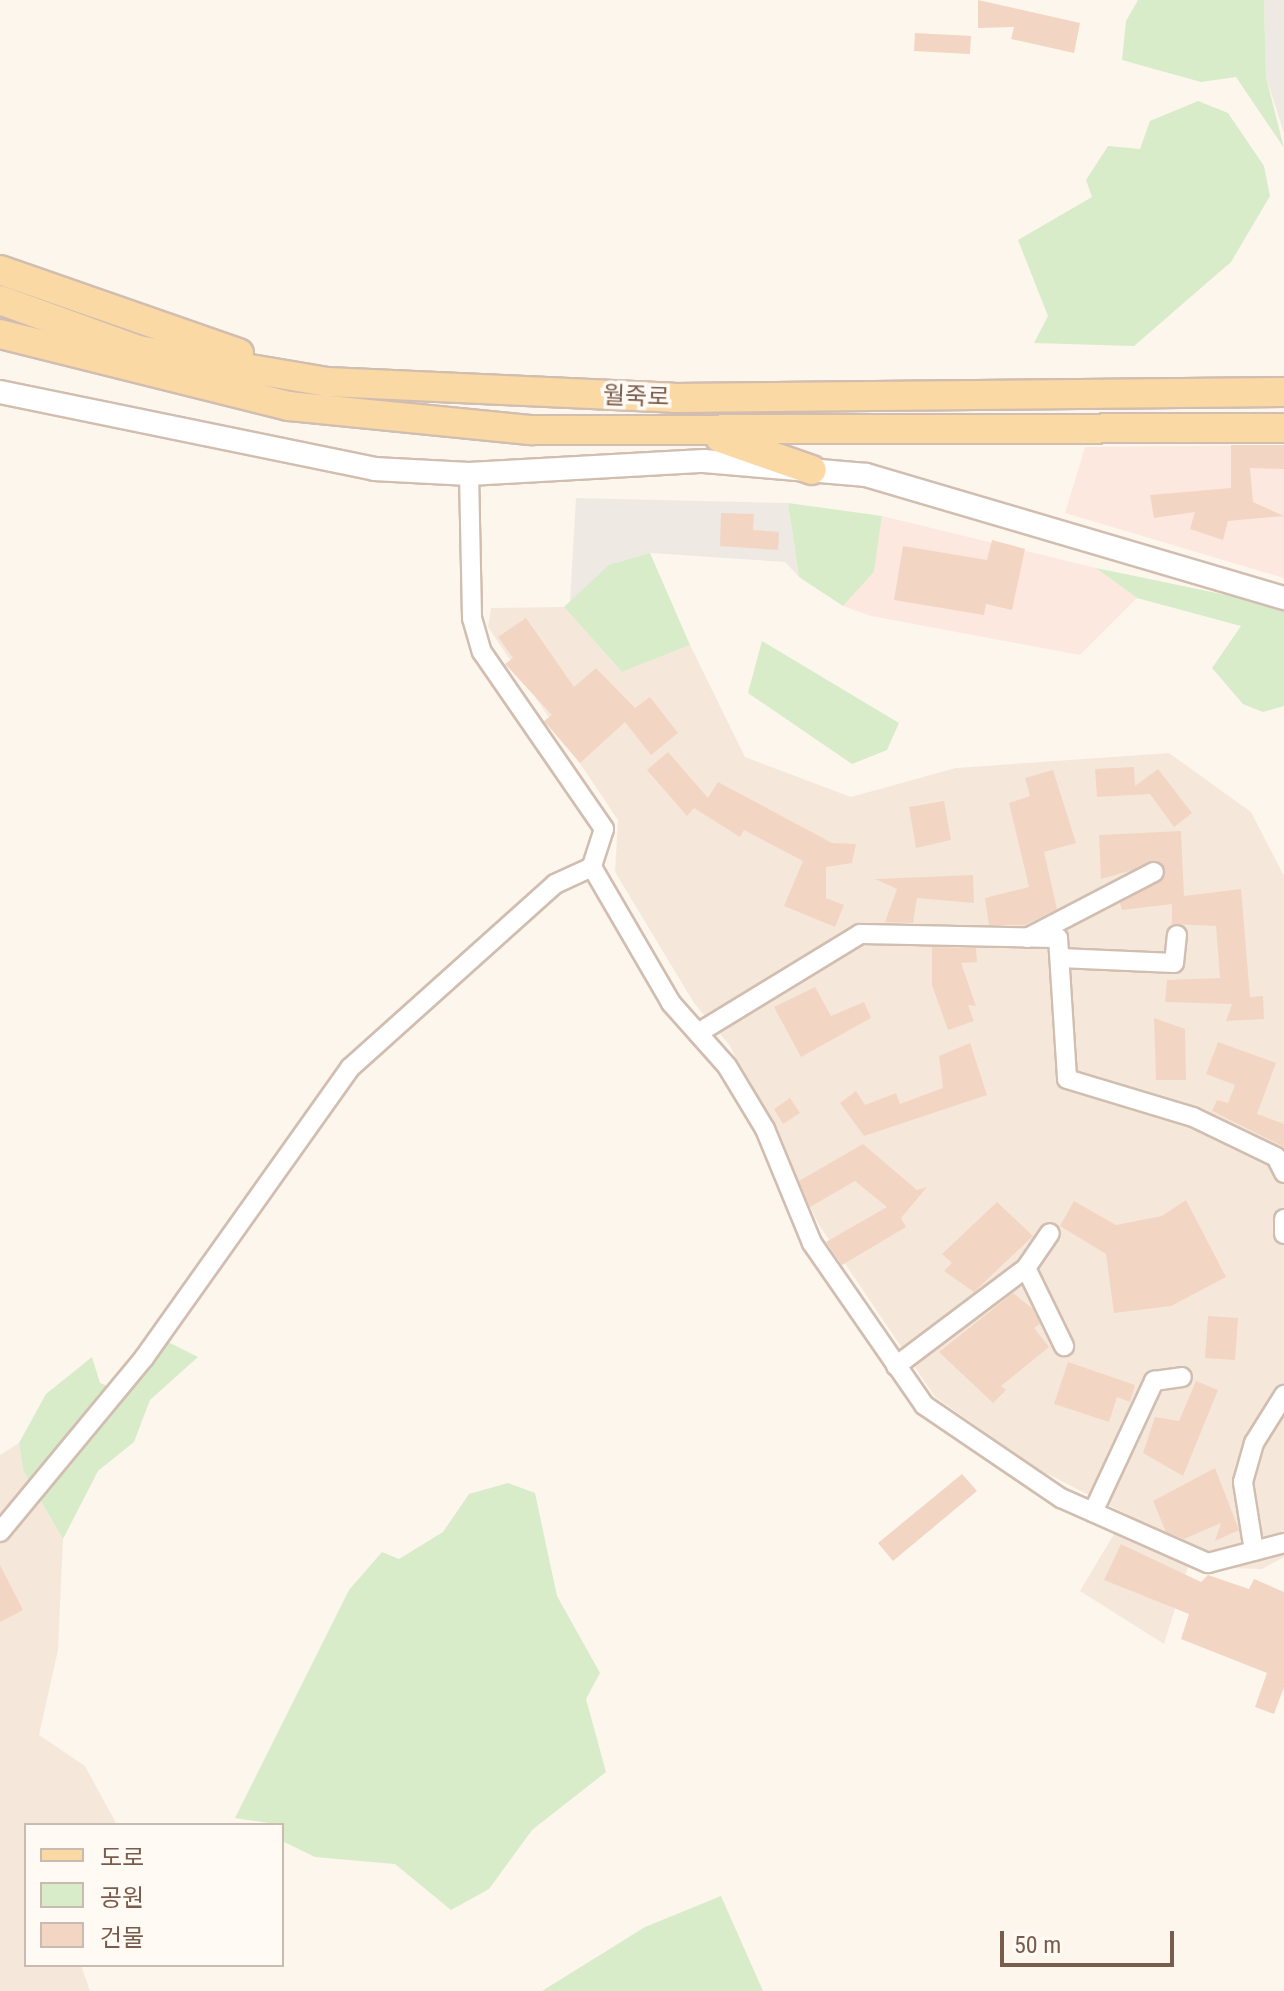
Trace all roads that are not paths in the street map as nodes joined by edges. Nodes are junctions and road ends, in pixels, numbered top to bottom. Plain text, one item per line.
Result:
1 (0, 270) edge
2 (0, 300) edge
3 (0, 334) edge
4 (327, 382) junction
5 (0, 392) edge
6 (1284, 392) edge
7 (1284, 428) edge
8 (704, 432) junction
9 (812, 470) junction
10 (469, 474) junction
11 (1284, 598) edge
12 (592, 867) junction
13 (1154, 872) dead end
14 (1177, 935) dead end
15 (1024, 939) junction
16 (1060, 958) junction
17 (698, 1033) junction
18 (1284, 1173) edge
19 (1284, 1219) edge
20 (1050, 1233) dead end
21 (1284, 1234) edge
22 (1026, 1268) junction
23 (1064, 1346) dead end
24 (896, 1366) junction
25 (1182, 1377) dead end
26 (1284, 1395) edge
27 (1093, 1512) junction
28 (0, 1532) edge
29 (1284, 1543) edge
30 (1254, 1551) junction

1 - 4 main road
2 - 4 main road, 월죽로
3 - 8 main road, 월죽로
4 - 6 main road, 월죽로
5 - 10 street
7 - 8 main road, 월죽로
8 - 9 main road
9 - 10 street
9 - 11 street
10 - 12 street
12 - 17 street
12 - 28 street
13 - 15 street
14 - 16 street
15 - 16 street
15 - 17 street
16 - 18 street
17 - 24 street
19 - 21 street
20 - 22 street
22 - 23 street
22 - 24 street
24 - 27 street
25 - 27 street
26 - 30 street
27 - 30 street
29 - 30 street

